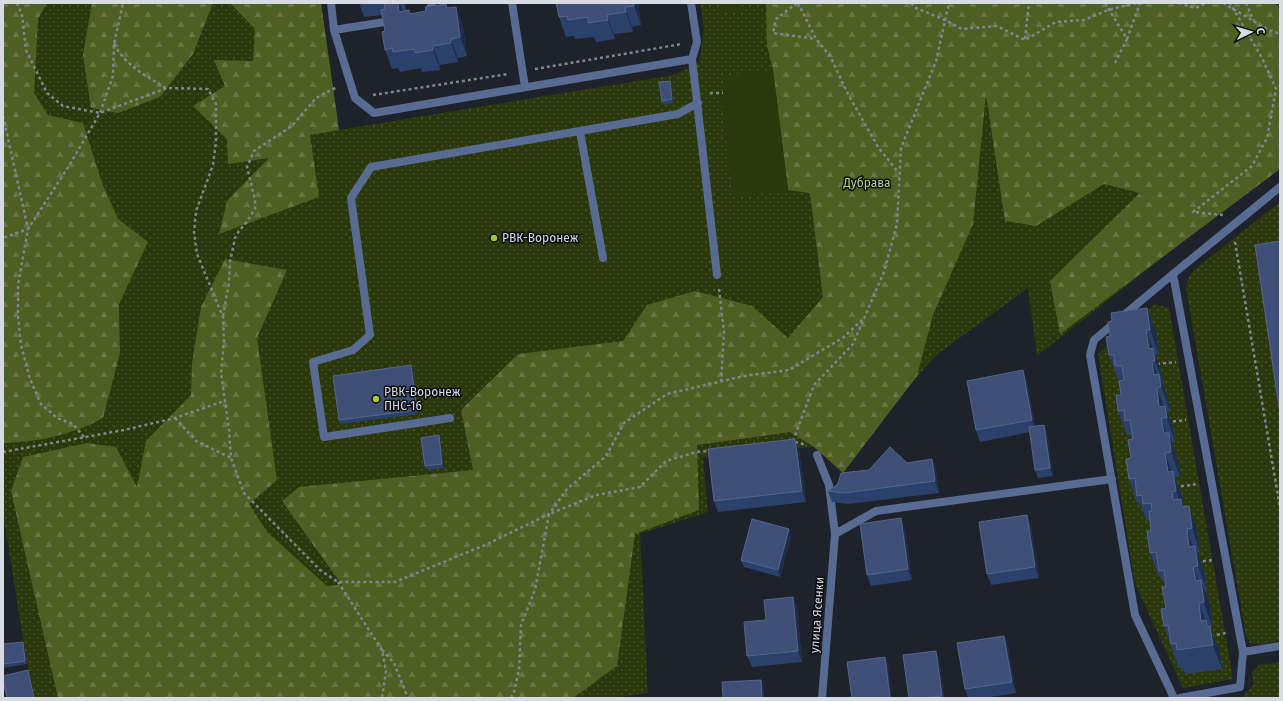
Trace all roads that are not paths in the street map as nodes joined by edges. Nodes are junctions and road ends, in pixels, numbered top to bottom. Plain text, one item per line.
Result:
1 (331, 3) edge
2 (432, 3) edge
3 (512, 3) edge
4 (691, 3) edge
5 (416, 18) edge
6 (391, 22) edge
7 (334, 30) junction
8 (692, 59) junction
9 (525, 87) junction
10 (698, 103) junction
11 (580, 132) junction
12 (1280, 187) edge
13 (603, 258) dead end
14 (717, 274) road end
15 (1173, 274) junction
16 (450, 418) dead end
17 (817, 455) dead end
18 (1112, 479) junction
19 (835, 534) junction
20 (1280, 646) edge
21 (1243, 652) junction
22 (822, 698) edge
23 (1174, 698) edge
24 (1180, 698) edge

1 - 7 street
2 - 5 street
3 - 9 street
4 - 8 street
6 - 7 street
7 - 9 street
8 - 9 street
8 - 10 street
10 - 11 street
10 - 14 street
11 - 13 street
11 - 16 street
12 - 15 street
15 - 18 street
15 - 21 street
17 - 19 street, улица Ясенки
18 - 19 street
18 - 23 street
19 - 22 street, улица Ясенки
20 - 21 street
21 - 24 street

